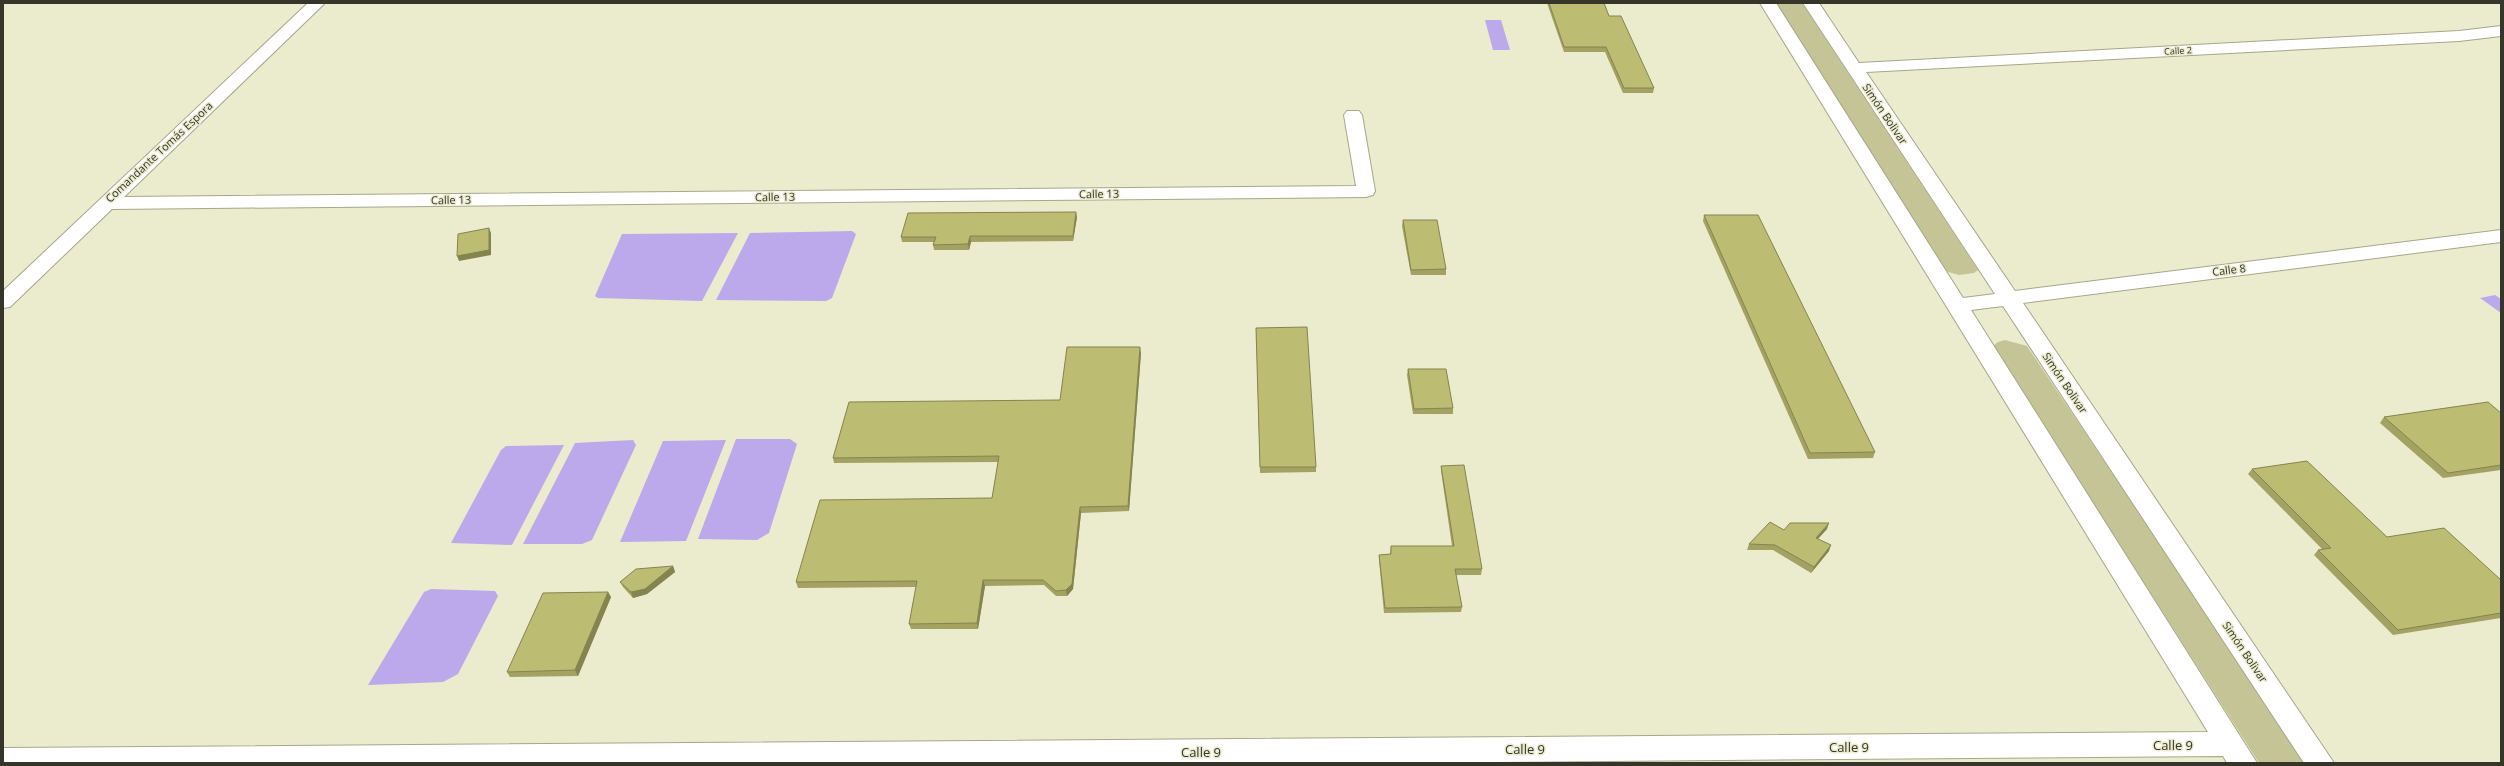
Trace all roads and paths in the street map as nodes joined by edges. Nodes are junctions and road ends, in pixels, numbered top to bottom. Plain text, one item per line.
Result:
1 (317, 3) edge
2 (1768, 3) edge
3 (1811, 3) edge
4 (2501, 31) edge
5 (1854, 68) junction
6 (1353, 115) dead end
7 (106, 203) junction
8 (2501, 236) edge
9 (2009, 298) junction
10 (3, 302) edge
11 (1957, 305) junction
12 (2237, 754) edge
13 (3, 760) edge
14 (2320, 763) edge

1 - 7 street, Comandante Tomás Espora
2 - 11 street
3 - 5 street, Simón Bolivar
4 - 5 street, Calle 2
5 - 9 street, Simón Bolivar
6 - 7 street, Calle 13
7 - 10 street, Comandante Tomás Espora
8 - 9 street, Calle 8
9 - 11 street, Calle 8
9 - 14 street, Simón Bolivar
11 - 12 street
12 - 13 street, Calle 9

